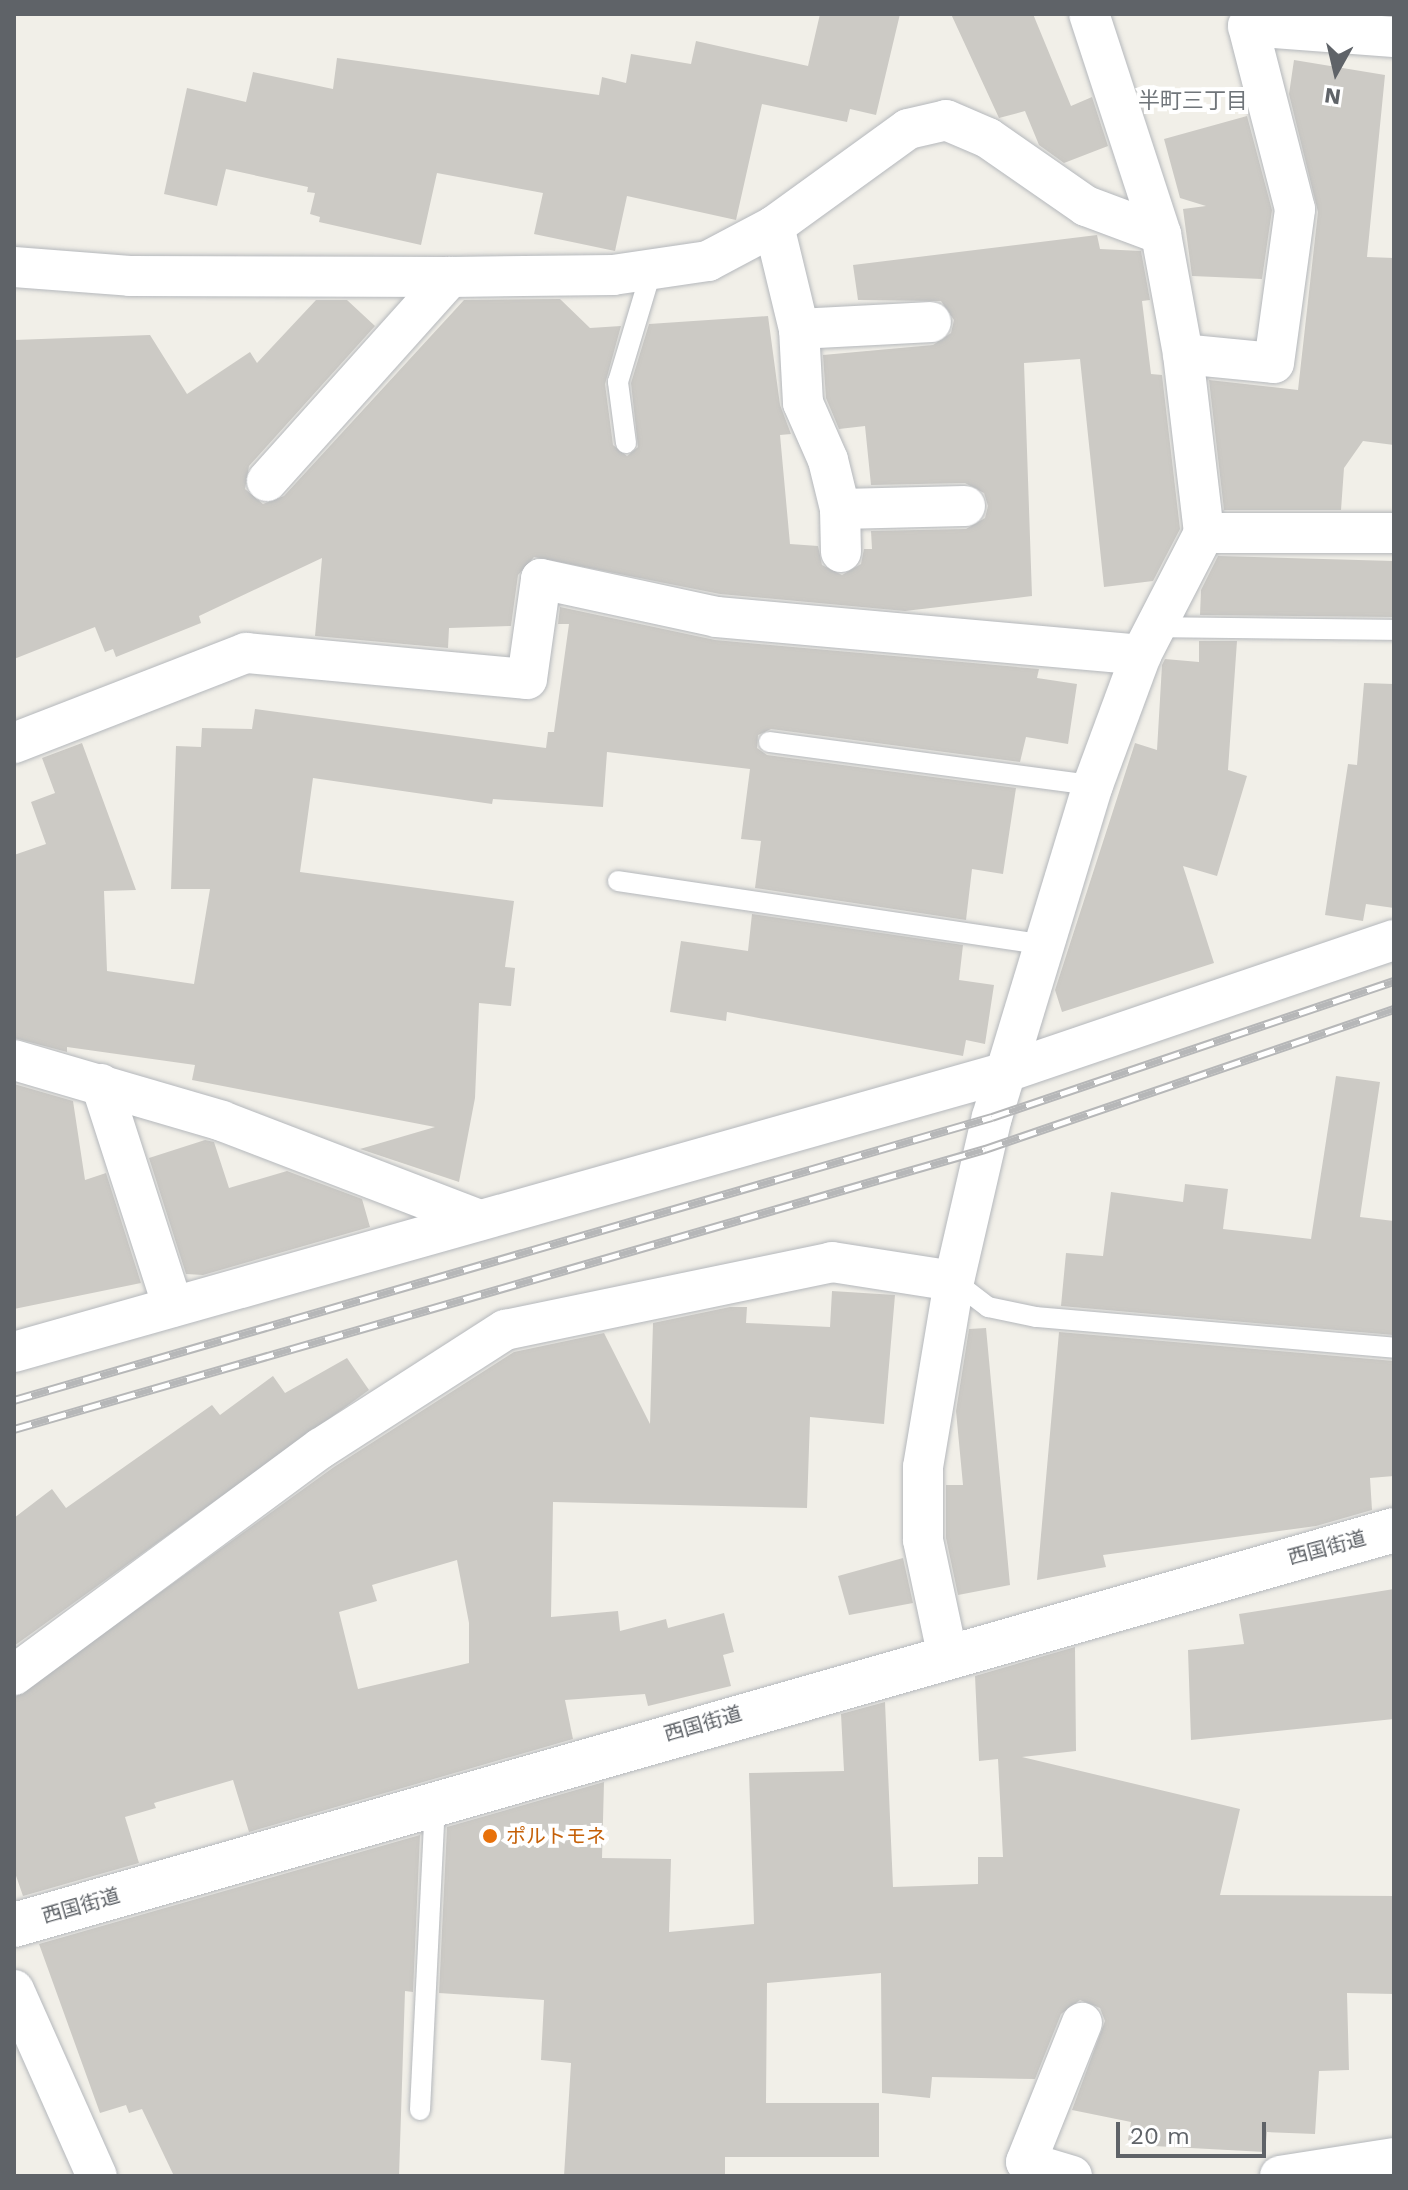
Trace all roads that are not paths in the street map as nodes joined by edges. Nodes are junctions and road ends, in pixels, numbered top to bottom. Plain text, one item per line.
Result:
1 (1089, 14) edge
2 (1394, 37) edge
3 (774, 226) junction
4 (1161, 234) junction
5 (14, 267) edge
6 (652, 269) junction
7 (450, 277) junction
8 (931, 322) dead end
9 (799, 329) junction
10 (1183, 354) junction
11 (626, 443) dead end
12 (267, 481) dead end
13 (965, 506) dead end
14 (840, 509) junction
15 (1204, 533) junction
16 (1394, 533) edge
17 (841, 552) dead end
18 (1394, 630) edge
19 (1148, 641) junction
20 (769, 742) dead end
21 (14, 743) edge
22 (1093, 785) junction
23 (618, 881) dead end
24 (1394, 940) edge
25 (1042, 944) junction
26 (14, 1060) edge
27 (1006, 1072) junction
28 (101, 1084) junction
29 (480, 1220) junction
30 (954, 1281) junction
31 (173, 1307) junction
32 (1394, 1348) edge
33 (14, 1352) edge
34 (1394, 1530) edge
35 (947, 1653) junction
36 (14, 1675) edge
37 (435, 1803) junction
38 (14, 1925) edge
39 (14, 1990) edge
40 (1082, 2023) dead end
41 (420, 2110) dead end
42 (1394, 2158) edge
43 (97, 2176) edge
44 (1072, 2176) edge
45 (1280, 2176) edge

1 - 4 street
2 - 10 street
3 - 4 street
3 - 6 street
3 - 9 street
4 - 10 street
5 - 7 street
6 - 7 street
6 - 11 lane
7 - 12 street
8 - 9 street
9 - 14 street
10 - 15 street
13 - 14 street
14 - 17 street
15 - 16 street
15 - 19 street
18 - 19 lane
19 - 21 street
19 - 22 street
20 - 22 lane
22 - 25 street
23 - 25 lane
24 - 27 street
25 - 27 street
26 - 28 street
27 - 29 street
27 - 30 street
28 - 29 street
28 - 31 street
29 - 31 street
30 - 32 lane
30 - 35 street
30 - 36 street
31 - 33 street
34 - 35 street, 西国街道
35 - 37 street, 西国街道
37 - 38 street, 西国街道
37 - 41 lane
39 - 43 street
40 - 44 street
42 - 45 street

